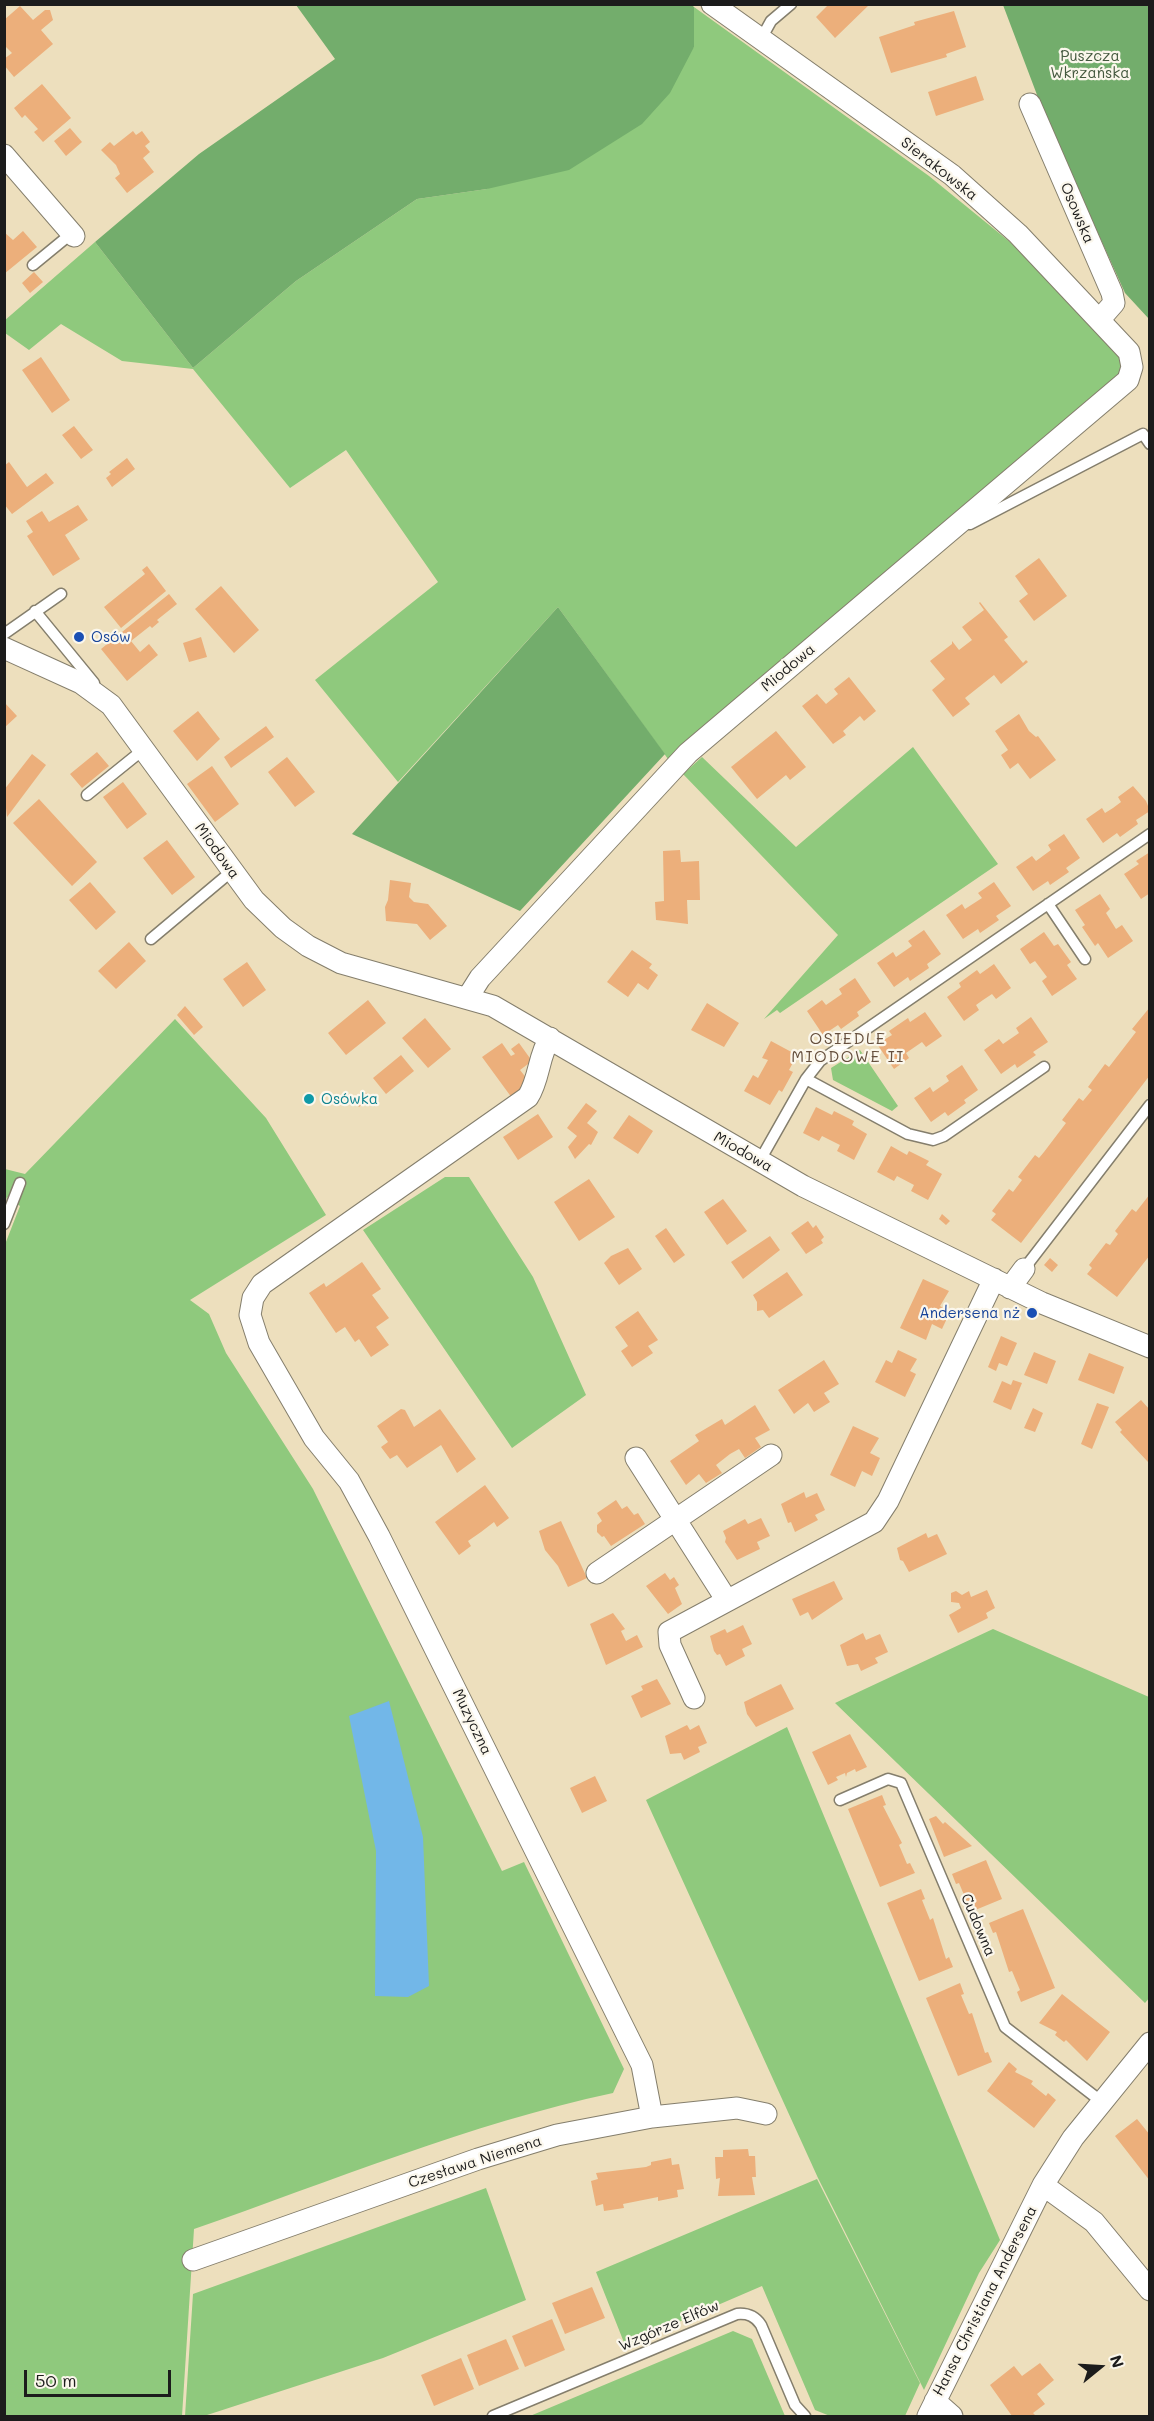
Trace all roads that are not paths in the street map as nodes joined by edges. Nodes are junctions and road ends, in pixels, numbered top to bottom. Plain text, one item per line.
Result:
1 (712, 4) edge
2 (791, 4) edge
3 (761, 39) junction
4 (1030, 104) dead end
5 (4, 155) edge
6 (73, 234) joint
7 (33, 265) dead end
8 (1100, 319) junction
9 (1132, 367) joint
10 (1147, 436) edge
11 (943, 538) junction
12 (61, 594) dead end
13 (35, 611) junction
14 (4, 634) edge
15 (63, 645) junction
16 (4, 648) edge
17 (55, 671) junction
18 (111, 705) junction
19 (144, 749) junction
20 (87, 795) dead end
21 (1149, 834) edge
22 (232, 871) junction
23 (1048, 904) junction
24 (151, 939) dead end
25 (1086, 959) dead end
26 (468, 997) junction
27 (550, 1038) junction
28 (1044, 1067) dead end
29 (806, 1079) junction
30 (1149, 1105) edge
31 (759, 1162) junction
32 (21, 1183) dead end
33 (4, 1224) edge
34 (1024, 1269) joint
35 (1002, 1283) junction
36 (1149, 1347) edge
37 (771, 1455) dead end
38 (636, 1458) dead end
39 (676, 1521) junction
40 (597, 1573) dead end
41 (726, 1599) junction
42 (694, 1698) dead end
43 (840, 1800) dead end
44 (1149, 2043) edge
45 (1102, 2102) junction
46 (766, 2114) dead end
47 (652, 2117) junction
48 (1043, 2185) junction
49 (194, 2260) dead end
50 (1149, 2290) edge
51 (931, 2409) edge
52 (493, 2416) edge
53 (805, 2416) edge
54 (952, 2416) edge

1 - 3 street, Sierakowska
2 - 3 lane
3 - 8 street, Sierakowska
4 - 8 street, Osowska
5 - 6 street
6 - 7 lane
8 - 9 street, Sierakowska
9 - 11 street, Miodowa
10 - 11 lane
11 - 26 street, Miodowa
12 - 13 lane
13 - 14 lane
13 - 15 lane
15 - 17 lane
15 - 18 lane
16 - 17 street, Miodowa
17 - 18 street, Miodowa
18 - 19 street, Miodowa
19 - 20 lane
19 - 22 street, Miodowa
21 - 23 lane
22 - 24 lane
22 - 26 street, Miodowa
23 - 25 lane
23 - 29 lane
26 - 27 street, Miodowa
27 - 31 street, Miodowa
27 - 47 street, Muzyczna
28 - 29 lane
29 - 31 lane
30 - 34 lane
31 - 35 street, Miodowa
32 - 33 lane
34 - 35 street
35 - 36 street, Miodowa
35 - 41 street
37 - 39 street
38 - 39 street
39 - 40 street
39 - 41 street
41 - 42 street
43 - 45 lane, Cudowna
44 - 45 street, Hansa Christiana Andersena
45 - 48 street, Hansa Christiana Andersena
46 - 47 street, Czesława Niemena
47 - 49 street, Czesława Niemena
48 - 50 street
48 - 51 street, Hansa Christiana Andersena
51 - 54 street
52 - 53 lane, Wzgórze Elfów

